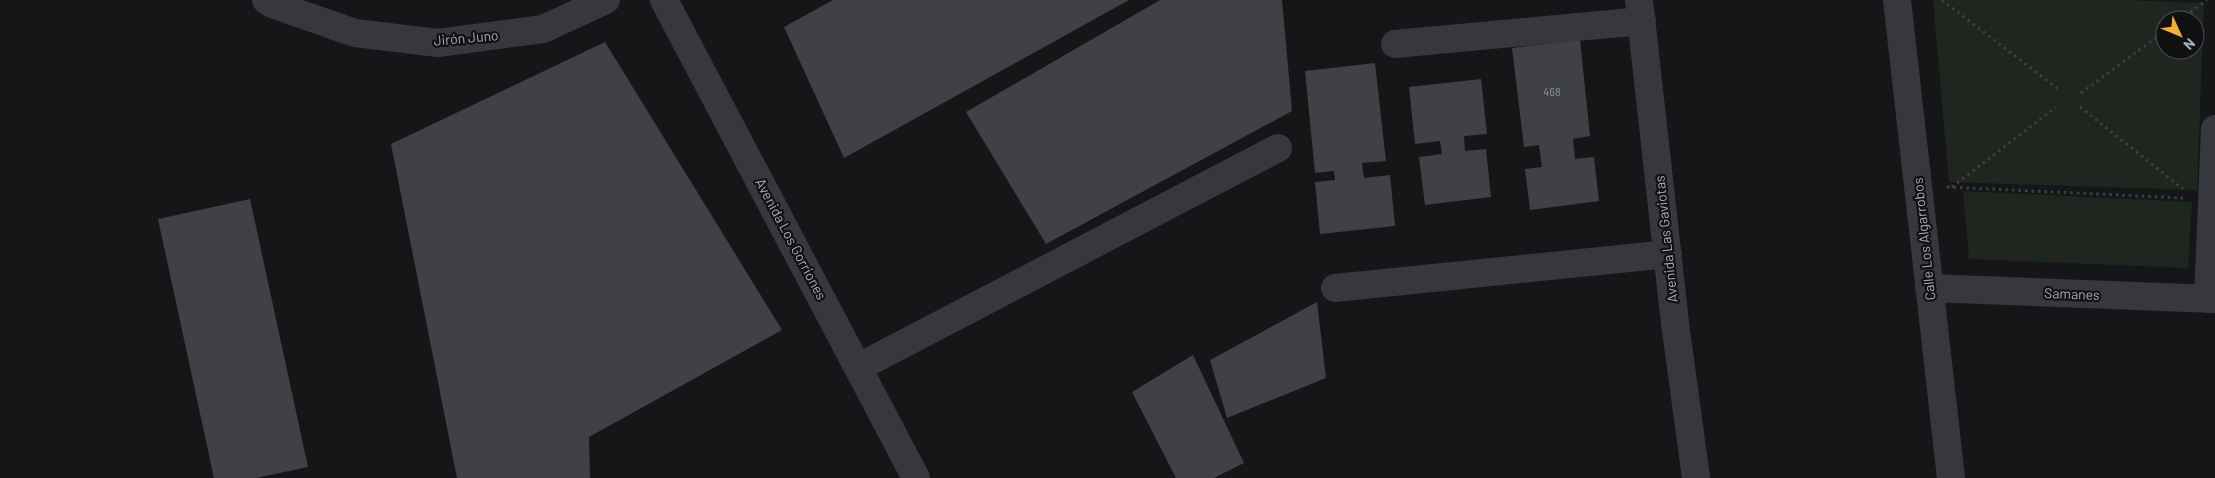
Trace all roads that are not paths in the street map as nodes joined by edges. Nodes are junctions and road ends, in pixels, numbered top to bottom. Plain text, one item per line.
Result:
1 (266, 0) edge
2 (606, 0) edge
3 (664, 0) edge
4 (1898, 0) edge
5 (1641, 11) edge
6 (1395, 44) dead end
7 (2215, 129) edge
8 (1278, 148) dead end
9 (1668, 254) junction
10 (1335, 288) dead end
11 (1929, 288) junction
12 (2211, 299) edge
13 (858, 367) junction
14 (916, 478) edge
15 (1696, 478) edge
16 (1951, 478) edge

1 - 2 street, Jirón Juno
3 - 13 street, Avenida Los Gorriones
4 - 11 street, Calle Los Algarrobos
5 - 6 street
5 - 9 street, Avenida Las Gaviotas
7 - 12 street
8 - 13 street
9 - 10 street
9 - 15 street, Avenida Las Gaviotas
11 - 12 street, Samanes
11 - 16 street, Calle Los Algarrobos
13 - 14 street, Avenida Los Gorriones

